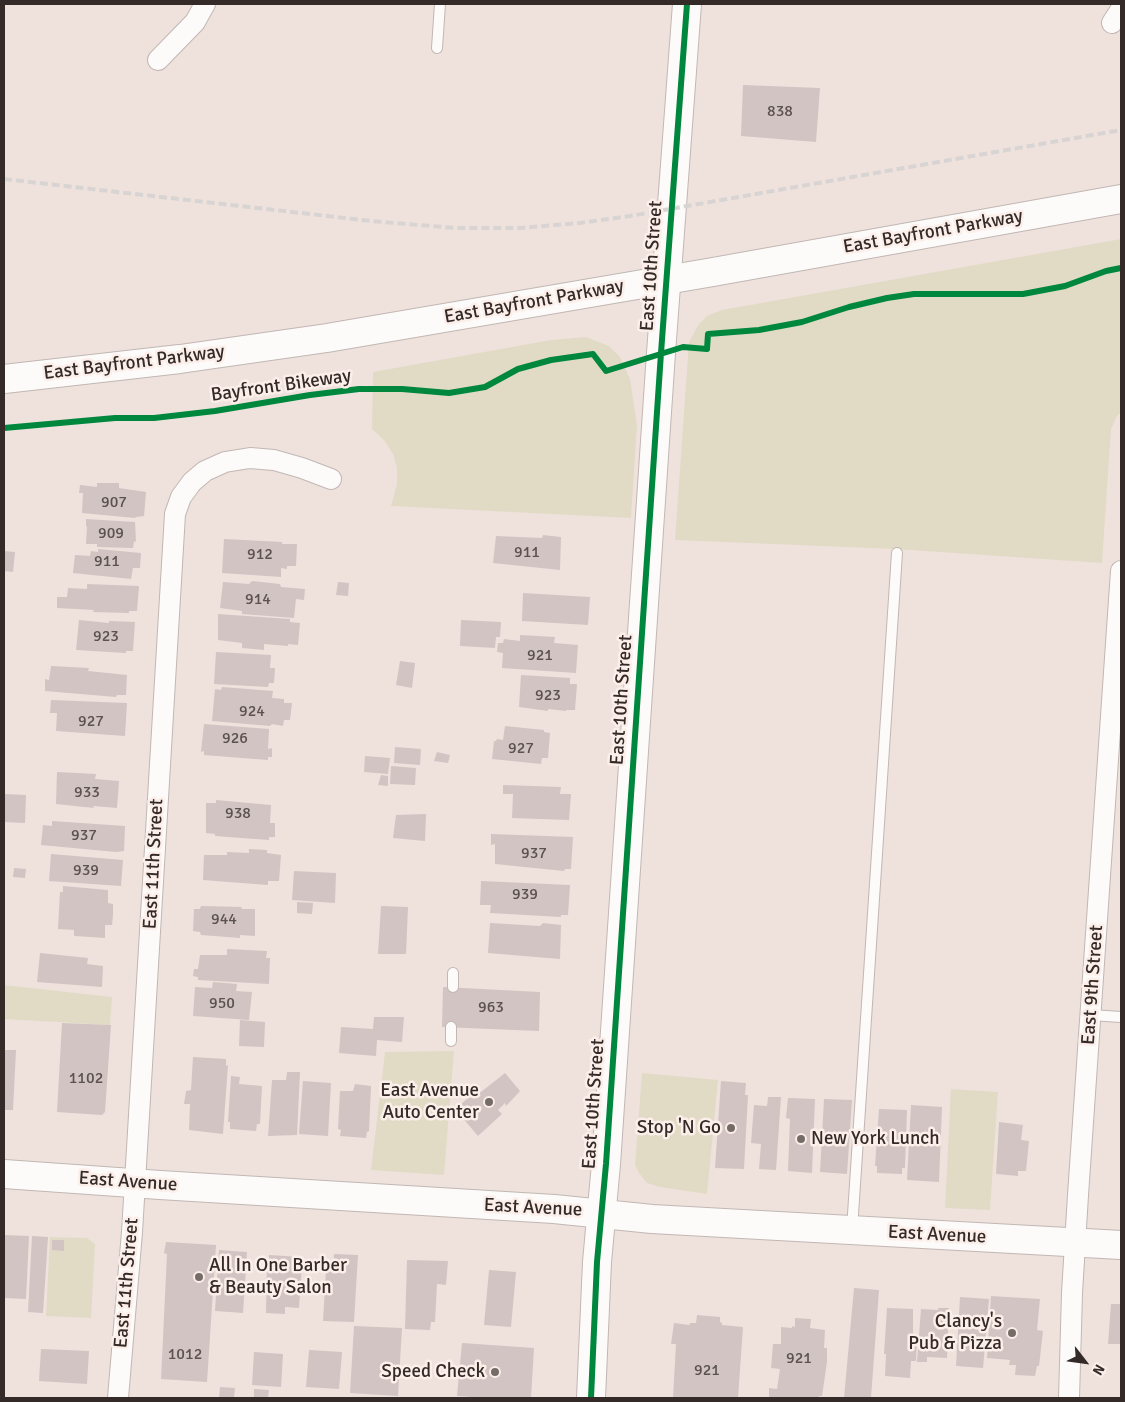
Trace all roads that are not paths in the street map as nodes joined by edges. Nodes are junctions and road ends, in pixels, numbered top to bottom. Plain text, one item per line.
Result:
1 (205, 4) edge
2 (440, 4) edge
3 (687, 4) edge
4 (437, 48) dead end
5 (158, 60) dead end
6 (1121, 199) edge
7 (667, 279) junction
8 (4, 379) edge
9 (331, 480) dead end
10 (897, 554) dead end
11 (1121, 571) edge
12 (453, 973) dead end
13 (453, 987) dead end
14 (1091, 1015) junction
15 (1121, 1017) edge
16 (452, 1027) dead end
17 (451, 1041) dead end
18 (4, 1174) edge
19 (135, 1183) junction
20 (601, 1213) junction
21 (852, 1230) junction
22 (1075, 1242) junction
23 (1121, 1245) edge
24 (118, 1398) edge
25 (591, 1398) edge
26 (1069, 1398) edge

1 - 5 street
2 - 4 lane
3 - 7 main road, East 10th Street
6 - 7 main road, East Bayfront Parkway
7 - 8 main road, East Bayfront Parkway
7 - 20 main road, East 10th Street
9 - 19 street, East 11th Street
10 - 21 lane
11 - 14 street, East 9th Street
12 - 13 lane
14 - 15 lane
14 - 22 street, East 9th Street
16 - 17 lane
18 - 19 main road, East Avenue
19 - 20 main road, East Avenue
19 - 24 street, East 11th Street
20 - 21 main road, East Avenue
20 - 25 main road, East 10th Street
21 - 22 main road, East Avenue
22 - 23 main road, East Avenue
22 - 26 street, East 9th Street

